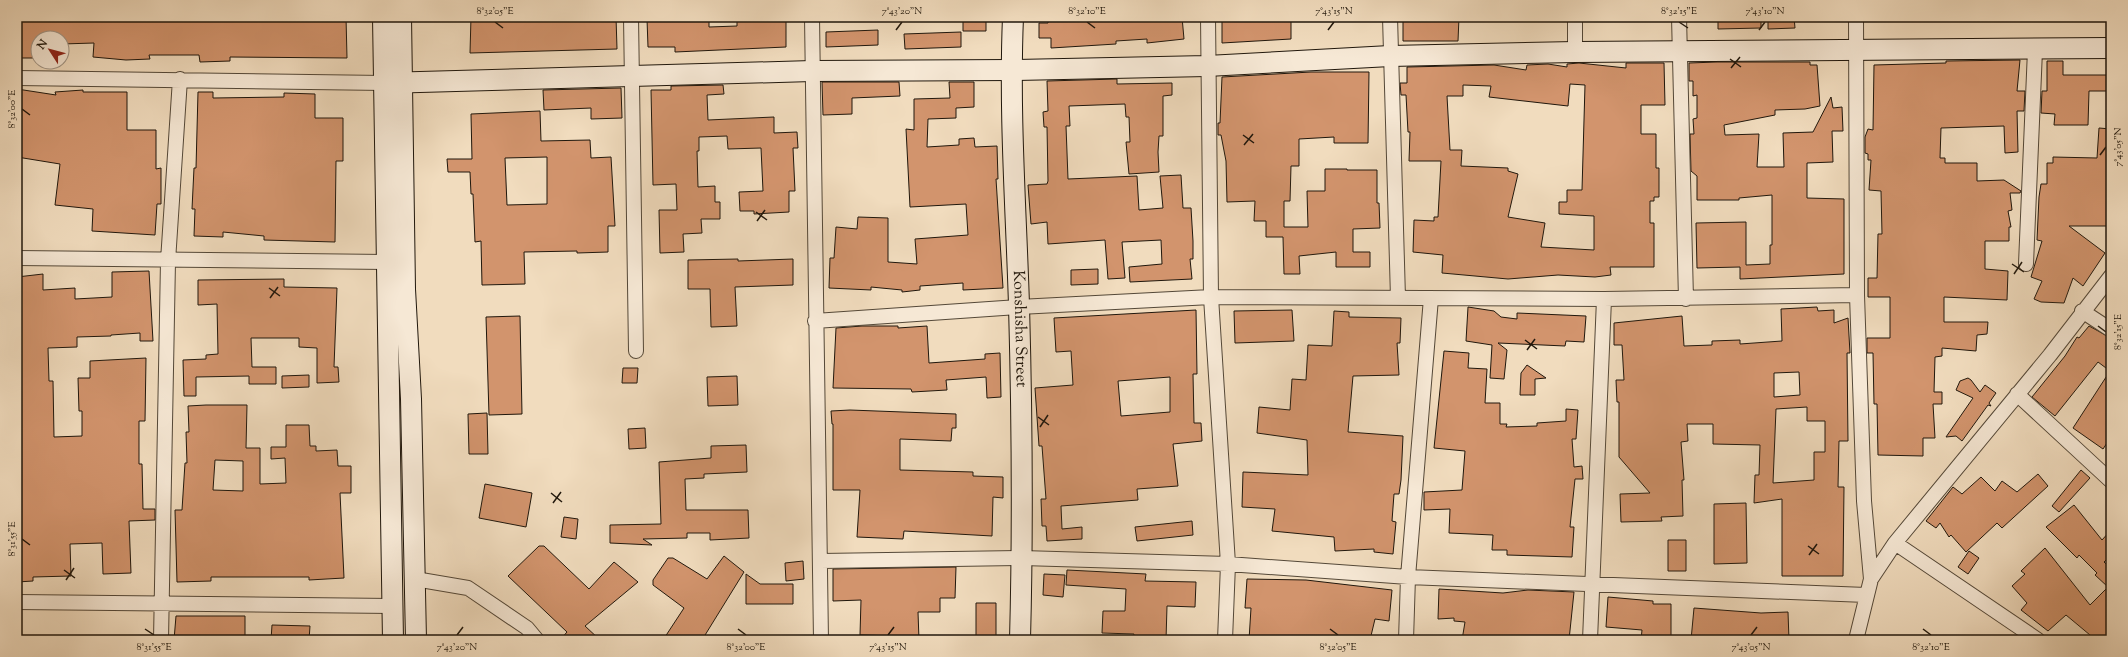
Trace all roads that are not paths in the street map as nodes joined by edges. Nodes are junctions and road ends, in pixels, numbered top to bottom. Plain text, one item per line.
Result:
1 (383, 17) edge
2 (401, 17) edge
3 (631, 17) edge
4 (812, 17) edge
5 (1013, 17) edge
6 (1208, 17) edge
7 (1390, 17) edge
8 (1575, 17) edge
9 (1679, 17) edge
10 (1856, 17) edge
11 (2111, 48) edge
12 (1855, 50) junction
13 (2035, 50) junction
14 (1575, 52) junction
15 (1678, 53) junction
16 (1390, 56) junction
17 (1208, 66) junction
18 (1011, 70) junction
19 (812, 71) junction
20 (632, 77) junction
21 (17, 78) edge
22 (180, 79) junction
23 (393, 83) junction
24 (17, 258) edge
25 (168, 261) junction
26 (386, 262) junction
27 (2026, 264) dead end
28 (2111, 276) edge
29 (1856, 295) junction
30 (1211, 297) junction
31 (1398, 298) junction
32 (1431, 298) junction
33 (1686, 298) junction
34 (1604, 299) junction
35 (1019, 307) junction
36 (2082, 311) junction
37 (815, 321) junction
38 (2111, 330) edge
39 (636, 351) dead end
40 (2017, 394) junction
41 (2111, 482) edge
42 (1895, 543) junction
43 (1022, 558) junction
44 (821, 561) junction
45 (1228, 564) junction
46 (1408, 577) junction
47 (1871, 578) junction
48 (414, 579) junction
49 (1593, 583) junction
50 (1866, 595) junction
51 (17, 602) edge
52 (162, 603) junction
53 (392, 606) junction
54 (161, 640) edge
55 (393, 640) edge
56 (416, 640) edge
57 (537, 640) edge
58 (821, 640) edge
59 (1020, 640) edge
60 (1225, 640) edge
61 (1406, 640) edge
62 (1590, 640) edge
63 (1856, 640) edge
64 (2038, 640) edge

1 - 23 street
2 - 23 street
3 - 20 street
4 - 19 street
5 - 18 street, Konshisha Street
6 - 17 street
7 - 16 street
8 - 14 street
9 - 15 street
10 - 12 street
11 - 13 street
12 - 13 street
12 - 15 street
12 - 29 street
13 - 27 street
14 - 15 street
14 - 16 street
15 - 33 street
16 - 17 street
16 - 31 street
17 - 18 street
17 - 30 street
18 - 19 street
18 - 35 street, Konshisha Street
19 - 20 street
19 - 37 street
20 - 23 street
20 - 39 street
21 - 22 street
22 - 23 street
22 - 25 street
23 - 26 street
23 - 48 street
24 - 25 street
25 - 26 street
25 - 52 street
26 - 53 street
28 - 36 street
29 - 33 street
29 - 47 street
30 - 31 street
30 - 35 street
30 - 45 street
31 - 32 street
32 - 34 street
32 - 46 street
33 - 34 street
34 - 49 street
35 - 37 street
35 - 43 street, Konshisha Street
36 - 38 street
36 - 40 street
37 - 44 street
40 - 41 street
40 - 42 street
42 - 47 street
42 - 64 street
43 - 44 street
43 - 45 street
43 - 59 street, Konshisha Street
44 - 58 street
45 - 46 street
45 - 60 street
46 - 49 street
46 - 61 street
47 - 50 street
48 - 56 street
48 - 57 street
49 - 50 street
49 - 62 street
50 - 63 street
51 - 52 street
52 - 53 street
52 - 54 street
53 - 55 street

